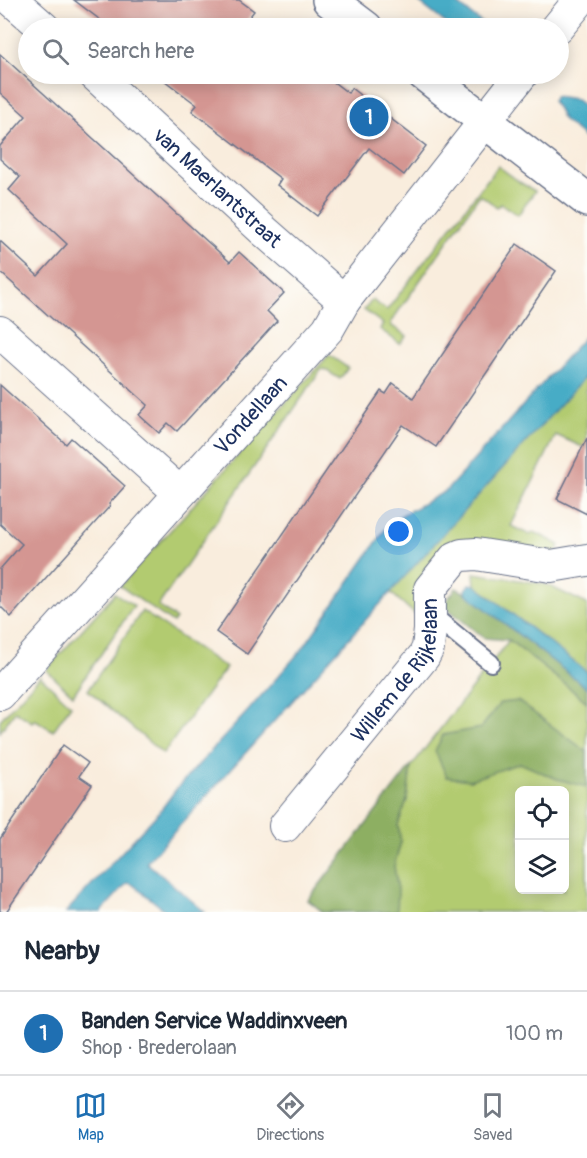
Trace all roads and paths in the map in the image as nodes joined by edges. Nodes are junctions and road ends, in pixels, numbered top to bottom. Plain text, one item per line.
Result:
1 (12, 0) edge
2 (329, 0) edge
3 (580, 0) edge
4 (33, 18) edge
5 (353, 18) edge
6 (565, 18) edge
7 (104, 84) edge
8 (436, 84) edge
9 (514, 84) edge
10 (485, 122) junction
11 (587, 200) edge
12 (344, 301) junction
13 (0, 332) edge
14 (180, 493) junction
15 (587, 560) edge
16 (429, 612) junction
17 (491, 663) dead end
18 (4, 680) edge
19 (285, 826) dead end

1 - 4 street
2 - 5 street
3 - 6 street
7 - 12 street, van Maerlantstraat
8 - 10 street
9 - 10 street, Vondellaan
10 - 11 street
10 - 12 street, Vondellaan
12 - 14 street, Vondellaan
13 - 14 street
14 - 18 street, Vondellaan
15 - 16 street, Willem de Rijkelaan
16 - 17 lane
16 - 19 street, Willem de Rijkelaan

